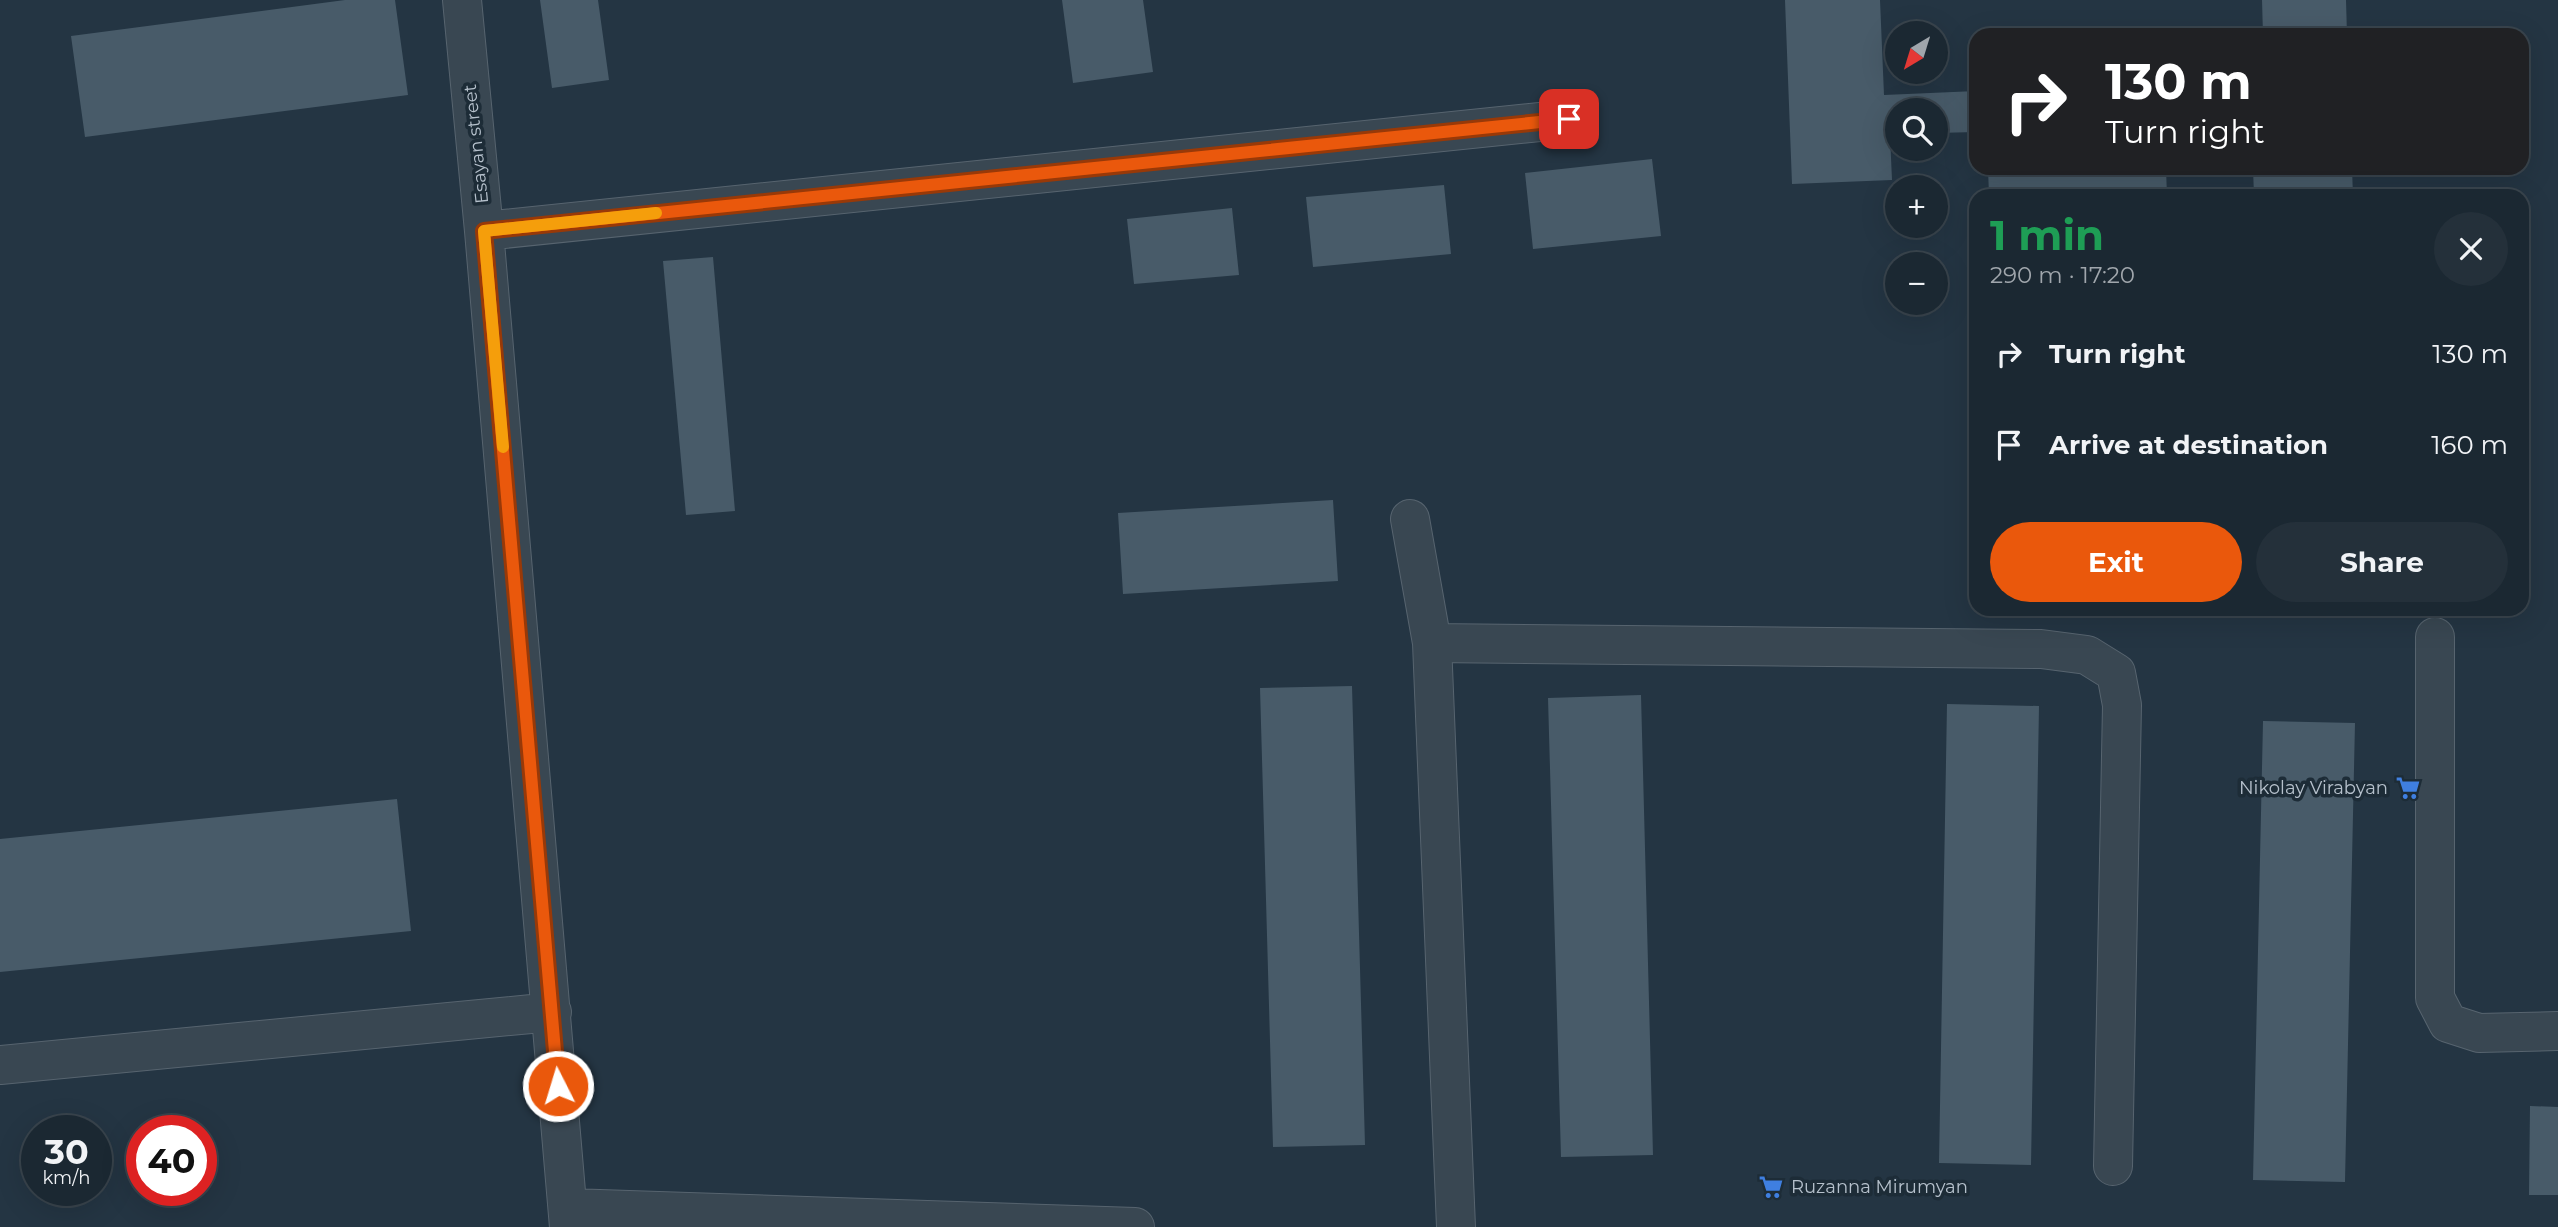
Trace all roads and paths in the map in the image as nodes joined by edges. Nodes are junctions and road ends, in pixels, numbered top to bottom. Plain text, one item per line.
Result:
1 (462, 0) edge
2 (1569, 119) dead end
3 (484, 231) junction
4 (1410, 519) dead end
5 (2435, 637) dead end
6 (1432, 643) junction
7 (552, 1012) junction
8 (2558, 1031) edge
9 (0, 1065) edge
10 (2113, 1166) dead end
11 (569, 1218) edge
12 (1135, 1227) edge
13 (1456, 1227) edge

1 - 3 street, Esayan street
2 - 3 street
3 - 7 street, Esayan street
4 - 6 street
5 - 8 street
6 - 10 street
6 - 13 street
7 - 9 street
7 - 11 street, Esayan street
11 - 12 street

